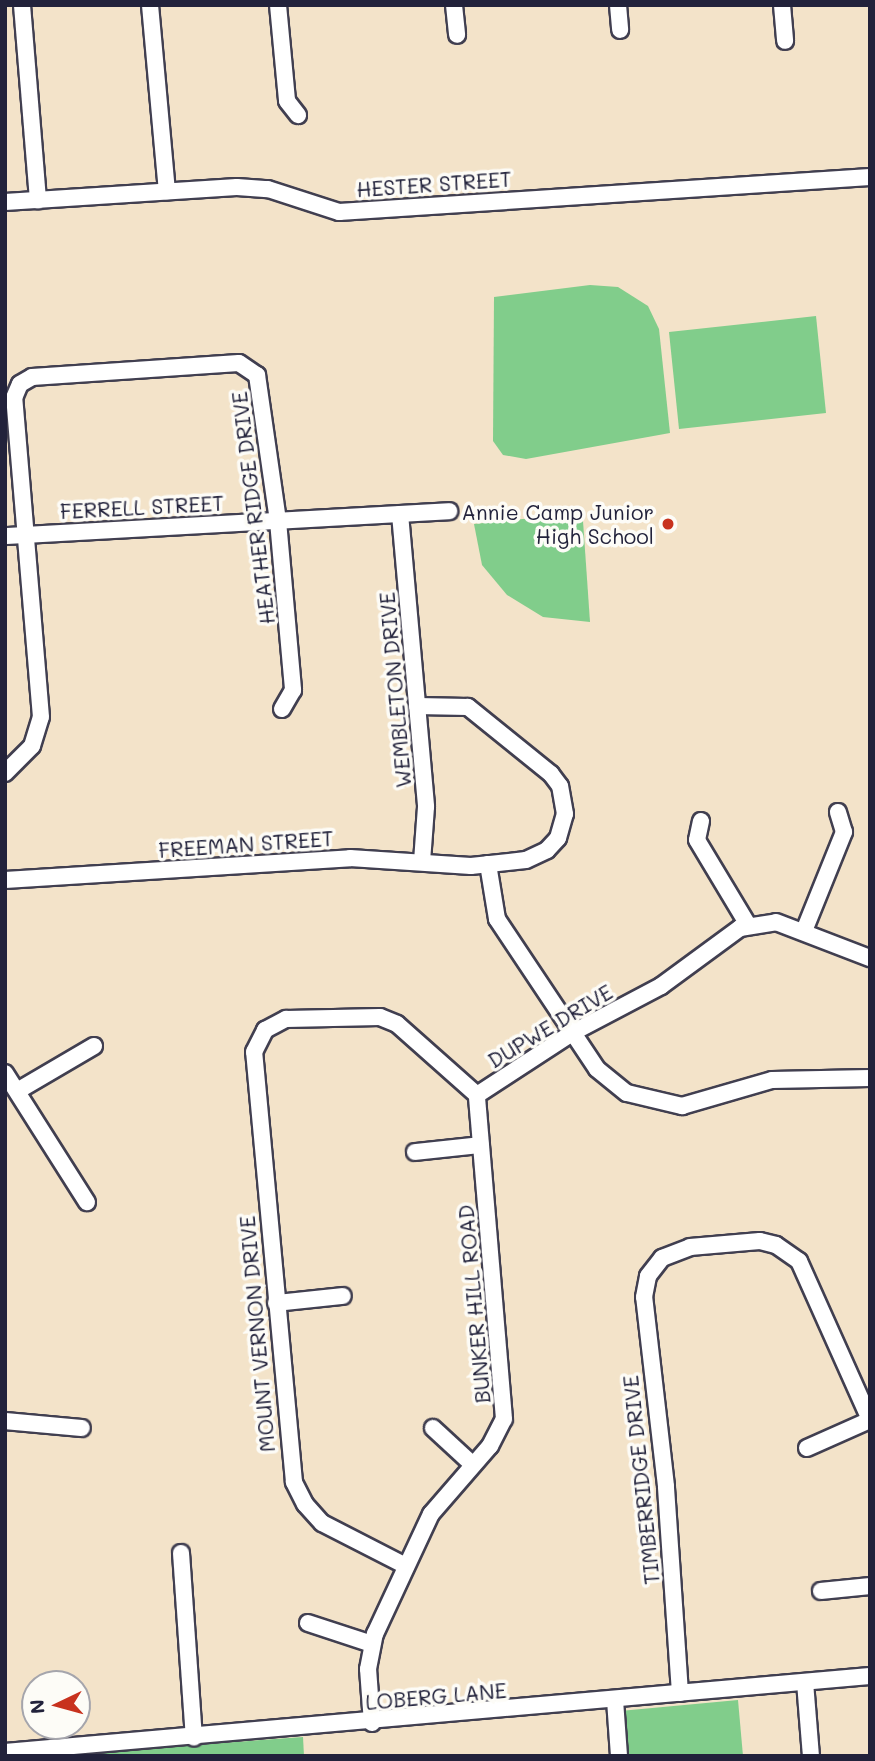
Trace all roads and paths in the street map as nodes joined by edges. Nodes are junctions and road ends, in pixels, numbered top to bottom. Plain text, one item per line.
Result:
1 (22, 5) edge
2 (150, 5) edge
3 (278, 5) edge
4 (454, 5) edge
5 (618, 5) edge
6 (782, 5) edge
7 (620, 30) dead end
8 (457, 35) dead end
9 (785, 41) dead end
10 (298, 115) dead end
11 (870, 177) edge
12 (167, 191) junction
13 (38, 200) junction
14 (5, 202) edge
15 (449, 511) dead end
16 (400, 514) junction
17 (278, 521) junction
18 (25, 535) junction
19 (5, 536) edge
20 (417, 706) junction
21 (282, 709) dead end
22 (5, 773) edge
23 (838, 812) dead end
24 (701, 821) dead end
25 (422, 862) junction
26 (488, 864) junction
27 (5, 880) edge
28 (748, 925) junction
29 (804, 931) junction
30 (870, 958) edge
31 (572, 1033) junction
32 (259, 1038) joint
33 (94, 1046) dead end
34 (5, 1073) edge
35 (870, 1078) edge
36 (19, 1090) junction
37 (477, 1095) junction
38 (481, 1145) junction
39 (415, 1152) dead end
40 (87, 1202) dead end
41 (343, 1296) dead end
42 (275, 1303) junction
43 (870, 1420) edge
44 (5, 1421) edge
45 (82, 1428) dead end
46 (433, 1428) dead end
47 (807, 1448) dead end
48 (472, 1464) junction
49 (181, 1553) dead end
50 (406, 1566) junction
51 (870, 1586) edge
52 (821, 1591) dead end
53 (308, 1623) dead end
54 (372, 1644) junction
55 (870, 1676) edge
56 (805, 1682) junction
57 (680, 1693) junction
58 (615, 1700) junction
59 (372, 1723) junction
60 (194, 1738) junction
61 (5, 1752) edge
62 (620, 1756) edge
63 (811, 1756) edge

1 - 13 street
2 - 12 street
3 - 10 street
4 - 8 street
5 - 7 street
6 - 9 street
11 - 12 street, HESTER STREET
12 - 13 street, HESTER STREET
13 - 14 street, HESTER STREET
15 - 16 street, FERRELL STREET
16 - 17 street, FERRELL STREET
16 - 20 street, WEMBLETON DRIVE
17 - 18 street, FERRELL STREET
17 - 18 street, HEATHER RIDGE DRIVE
17 - 21 street, HEATHER RIDGE DRIVE
18 - 19 street, FERRELL STREET
18 - 22 street
20 - 25 street, WEMBLETON DRIVE
20 - 26 street, FREEMAN STREET
23 - 29 street
24 - 28 street
25 - 26 street, FREEMAN STREET
25 - 27 street, FREEMAN STREET
26 - 31 street
28 - 29 street, DUPWE DRIVE
28 - 31 street, DUPWE DRIVE
29 - 30 street, DUPWE DRIVE
31 - 35 street
31 - 37 street, DUPWE DRIVE
32 - 37 street, DUPWE DRIVE
32 - 42 street, MOUNT VERNON DRIVE
33 - 36 street
34 - 36 street
36 - 40 street
37 - 38 street, BUNKER HILL ROAD
38 - 39 street
38 - 48 street, BUNKER HILL ROAD
41 - 42 street
42 - 50 street, MOUNT VERNON DRIVE
43 - 47 street
43 - 57 street, TIMBERRIDGE DRIVE
44 - 45 street
46 - 48 street
48 - 50 street, BUNKER HILL ROAD
49 - 60 street
50 - 54 street, BUNKER HILL ROAD
51 - 52 street
53 - 54 street
54 - 59 street, BUNKER HILL ROAD
55 - 56 street, LOBERG LANE
56 - 57 street, LOBERG LANE
56 - 63 street
57 - 58 street, LOBERG LANE
58 - 59 street, LOBERG LANE
58 - 62 street
59 - 60 street, LOBERG LANE
60 - 61 street, LOBERG LANE

